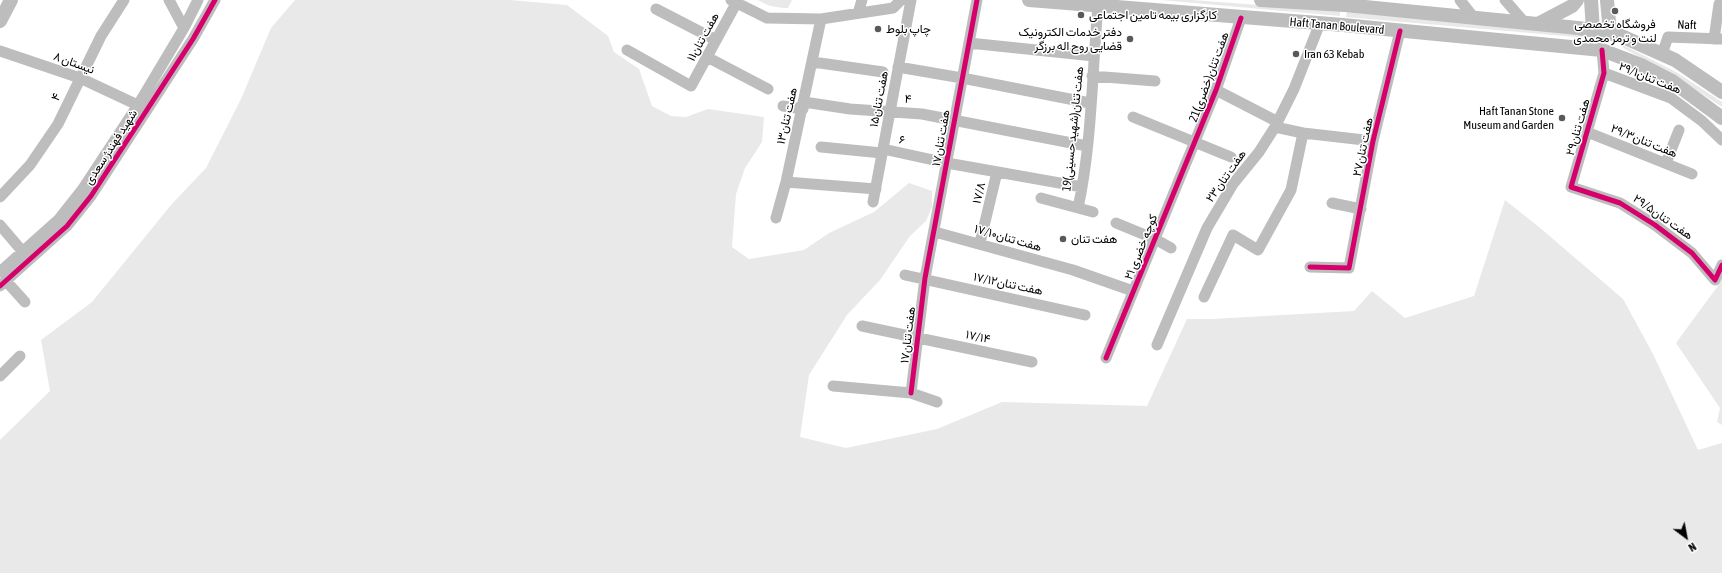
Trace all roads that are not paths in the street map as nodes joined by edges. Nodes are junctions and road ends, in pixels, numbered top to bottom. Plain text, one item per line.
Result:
1 (11, 0) edge
2 (124, 0) edge
3 (169, 0) edge
4 (198, 0) edge
5 (215, 0) edge
6 (862, 0) edge
7 (901, 0) edge
8 (911, 0) edge
9 (977, 0) edge
10 (1029, 0) edge
11 (1261, 0) edge
12 (1460, 0) edge
13 (1505, 0) edge
14 (1577, 0) edge
15 (1591, 0) edge
16 (1607, 0) edge
17 (735, 1) edge
18 (1337, 2) edge
19 (1719, 4) dead end
20 (1098, 6) junction
21 (656, 9) dead end
22 (858, 13) junction
23 (1241, 18) junction
24 (1474, 18) junction
25 (821, 19) junction
26 (0, 21) edge
27 (1320, 24) junction
28 (1532, 24) junction
29 (184, 28) junction
30 (1594, 30) junction
31 (1400, 31) junction
32 (1610, 33) junction
33 (1718, 39) edge
34 (716, 40) junction
35 (969, 43) junction
36 (627, 50) dead end
37 (1602, 50) junction
38 (0, 51) edge
39 (1662, 54) junction
40 (707, 56) junction
41 (1094, 56) junction
42 (813, 62) junction
43 (898, 67) junction
44 (883, 72) dead end
45 (1604, 73) junction
46 (1092, 76) junction
47 (80, 78) junction
48 (962, 78) junction
49 (1155, 81) dead end
50 (768, 89) dead end
51 (1216, 90) junction
52 (1722, 92) edge
53 (1090, 103) junction
54 (804, 105) junction
55 (783, 106) dead end
56 (143, 107) junction
57 (890, 111) junction
58 (1134, 118) dead end
59 (1722, 118) edge
60 (954, 119) junction
61 (1276, 124) junction
62 (1679, 130) dead end
63 (1587, 132) junction
64 (1303, 133) junction
65 (1373, 140) junction
66 (1722, 140) edge
67 (1194, 143) junction
68 (1087, 146) junction
69 (821, 147) dead end
70 (883, 151) junction
71 (1231, 157) dead end
72 (947, 163) junction
73 (1666, 163) junction
74 (997, 172) junction
75 (1692, 174) dead end
76 (786, 182) junction
77 (1082, 187) junction
78 (1570, 187) joint
79 (876, 189) junction
80 (0, 197) edge
81 (1041, 198) dead end
82 (873, 202) dead end
83 (1332, 203) dead end
84 (1078, 208) junction
85 (1361, 209) junction
86 (1093, 212) dead end
87 (776, 218) dead end
88 (1116, 223) dead end
89 (0, 225) edge
90 (935, 232) junction
91 (1155, 239) junction
92 (980, 243) junction
93 (1171, 248) dead end
94 (23, 252) junction
95 (1722, 265) edge
96 (1310, 267) dead end
97 (905, 275) dead end
98 (2, 280) edge
99 (925, 280) junction
100 (1133, 291) junction
101 (1204, 297) dead end
102 (25, 302) dead end
103 (1085, 315) dead end
104 (862, 326) dead end
105 (918, 338) junction
106 (1157, 345) dead end
107 (20, 356) dead end
108 (1106, 358) dead end
109 (1032, 362) dead end
110 (0, 376) edge
111 (833, 386) dead end
112 (911, 393) junction
113 (937, 402) dead end

1 - 26 main road
2 - 47 street, ۴
3 - 29 street
4 - 29 street, شهید فهندژ سعدی
5 - 56 street, شهید فهندژ سعدی
6 - 22 street
7 - 22 street
8 - 43 street, هفت تنان۱۵
9 - 35 street, هفت تنان۱۷
10 - 20 main road, Haft Tanan Boulevard
11 - 18 main road, Haft Tanan Boulevard
12 - 24 street
13 - 28 street
14 - 28 main road
15 - 30 main road
16 - 32 main road
17 - 25 street
17 - 34 street, هفت تنان۱۱
18 - 24 main road, Haft Tanan Boulevard
19 - 33 street
20 - 23 main road, Haft Tanan Boulevard
20 - 41 street, 19هفت تنان(شهید حسینی)
21 - 34 street
22 - 25 street
23 - 27 main road, Haft Tanan Boulevard
23 - 51 street, 21هفت تنان(خضری)
24 - 28 main road, Haft Tanan Boulevard
25 - 42 street, ۱۳هفت تنان
27 - 31 main road, Haft Tanan Boulevard
27 - 61 street, هفت تنان۲۳
28 - 30 main road, Haft Tanan Boulevard
29 - 56 street, شهید فهندژ سعدی
30 - 32 main road, Haft Tanan Boulevard
31 - 37 main road, Haft Tanan Boulevard
31 - 65 street, هفت تنان۲۷
32 - 39 main road, Haft Tanan Boulevard
33 - 39 street, Naft
34 - 40 street, هفت تنان۱۱
35 - 41 street
35 - 48 street, هفت تنان۱۷
36 - 40 street, هفت تنان۱۱
37 - 45 street
37 - 59 main road, Haft Tanan Boulevard
38 - 47 street, نیستان ۸
39 - 52 main road, Haft Tanan Boulevard
40 - 50 street
41 - 46 street, 19هفت تنان(شهید حسینی)
42 - 44 street
42 - 54 street, ۱۳هفت تنان
43 - 48 street
43 - 57 street, هفت تنان۱۵
45 - 63 street, هفت تنان۲۹
45 - 66 street, ۲۹/۱هفت تنان
46 - 49 street
46 - 53 street, 19هفت تنان(شهید حسینی)
47 - 56 street, نیستان ۸
47 - 80 street, ۴
48 - 53 street
48 - 60 street, هفت تنان۱۷
51 - 61 street
51 - 67 street, 21هفت تنان(خضری)
53 - 68 street, 19هفت تنان(شهید حسینی)
54 - 55 street, ۴
54 - 57 street, ۴
54 - 76 street, ۱۳هفت تنان
56 - 94 street, شهید فهندژ سعدی
56 - 98 street, شهید فهندژ سعدی
57 - 60 street, ۴
57 - 70 street, هفت تنان۱۵
58 - 67 street
60 - 68 street, ۴
60 - 72 street, هفت تنان۱۷
61 - 64 street
61 - 106 street, هفت تنان۲۳
62 - 73 street
63 - 73 street, ۲۹/۳هفت تنان
63 - 78 street, هفت تنان۲۹
64 - 65 street
64 - 101 street
65 - 85 street, هفت تنان۲۷
67 - 71 street
67 - 91 street, کوچه خضری ۲۱
68 - 77 street, 19هفت تنان(شهید حسینی)
69 - 70 street, ۶
70 - 72 street, ۶
70 - 79 street, هفت تنان۱۵
72 - 74 street, ۶
72 - 90 street, هفت تنان۱۷
73 - 75 street, ۲۹/۳هفت تنان
74 - 77 street, ۶
74 - 92 street, ۱۷/۸
76 - 79 street
76 - 87 street, ۱۳هفت تنان
77 - 84 street, 19هفت تنان(شهید حسینی)
78 - 95 street, ۲۹/۵هفت تنان
79 - 82 street, هفت تنان۱۵
81 - 84 street
83 - 85 street
84 - 86 street
85 - 96 street, هفت تنان۲۷
88 - 91 street
89 - 94 street
90 - 92 street, ۱۷/۱۰هفت تنان
90 - 99 street, هفت تنان۱۷
91 - 93 street
91 - 100 street, کوچه خضری ۲۱
92 - 100 street, ۱۷/۱۰هفت تنان
94 - 98 street, شهید فهندژ سعدی
97 - 99 street, ۱۷/۱۲هفت تنان
98 - 102 street
99 - 103 street, ۱۷/۱۲هفت تنان
99 - 105 street, ۱۷هفت تنان
100 - 108 street, کوچه خضری ۲۱
104 - 105 street, ۱۷/۱۴
105 - 109 street, ۱۷/۱۴
105 - 112 street, ۱۷هفت تنان
107 - 110 street
111 - 112 street
112 - 113 street

